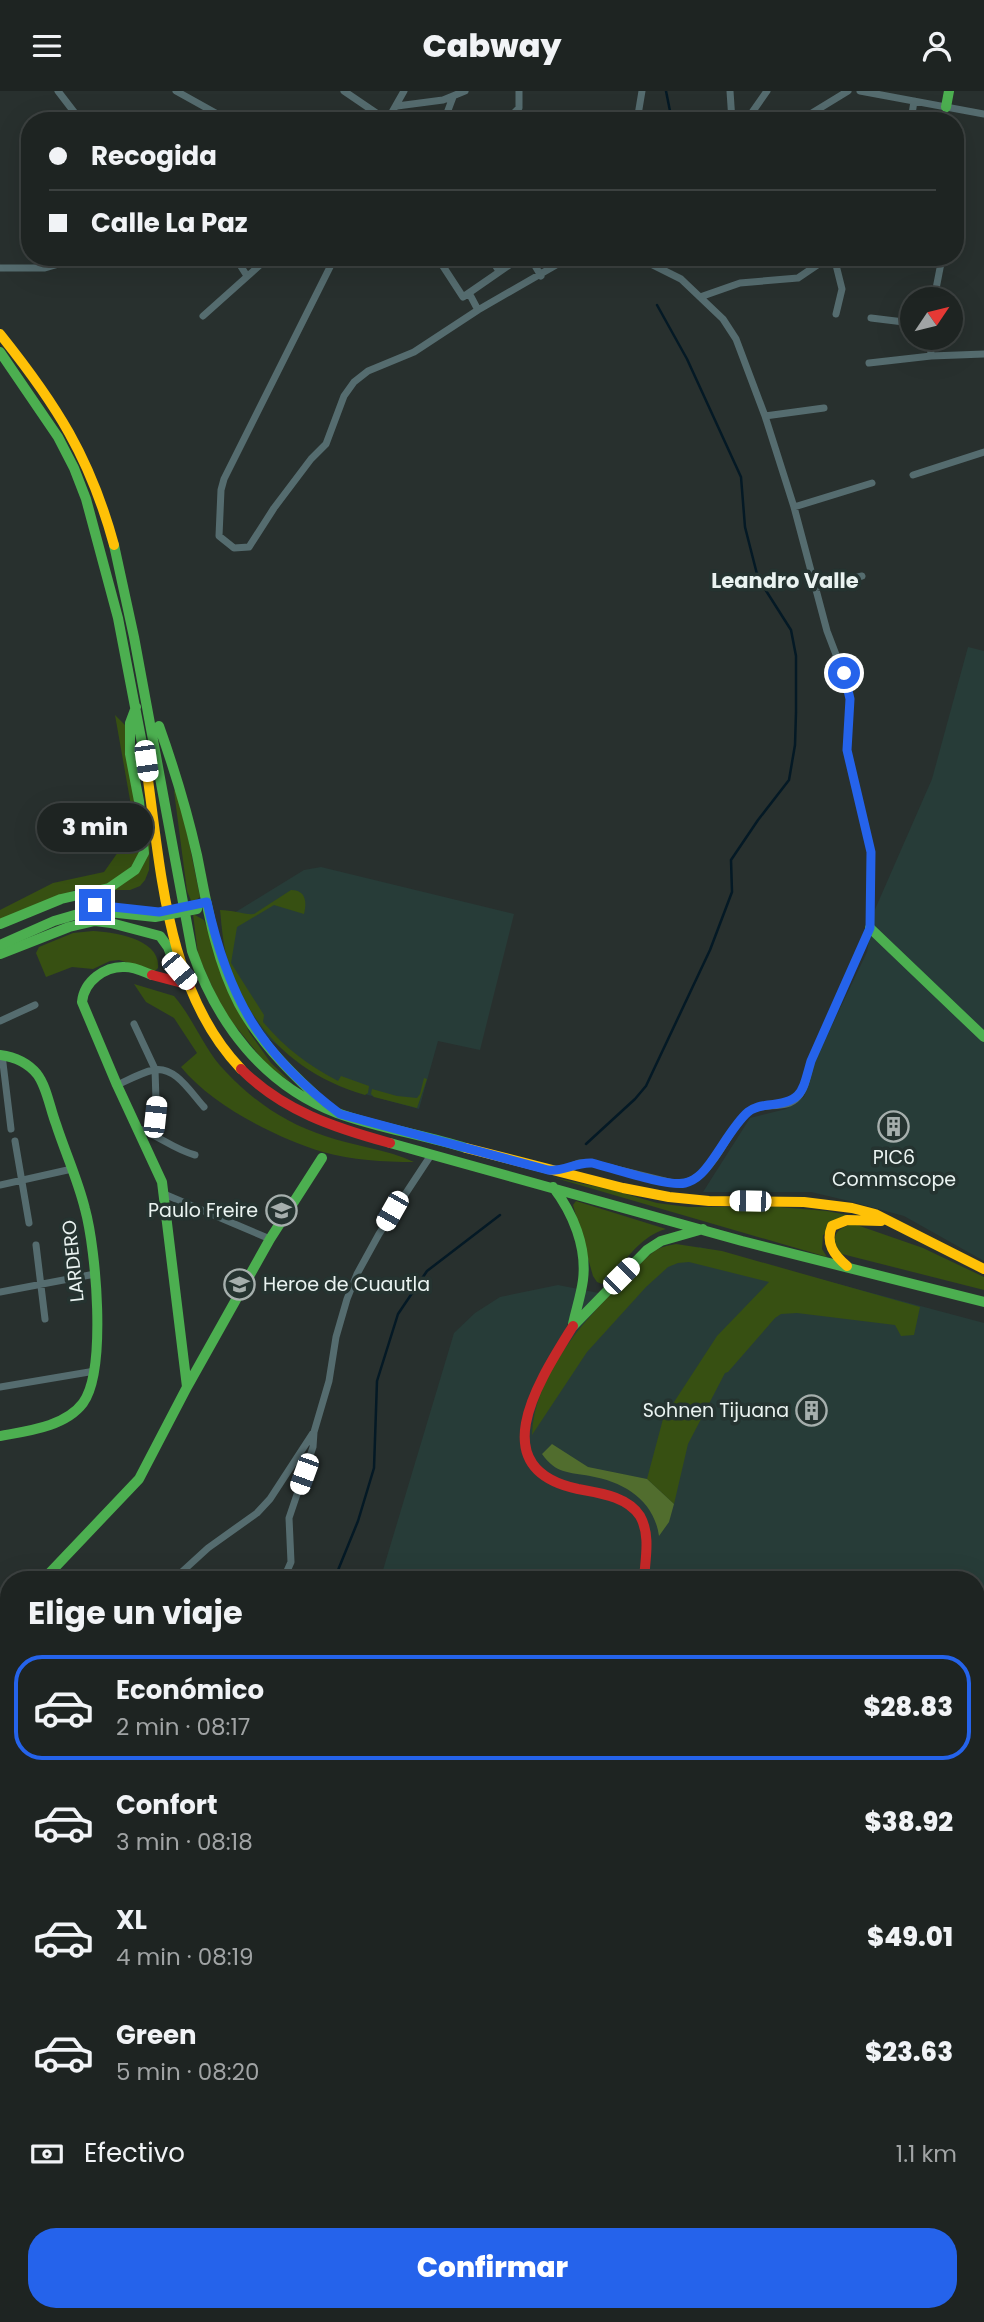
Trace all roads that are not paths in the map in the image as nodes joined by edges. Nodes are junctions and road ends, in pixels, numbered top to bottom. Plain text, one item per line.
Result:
1 (58, 91) edge
2 (176, 91) edge
3 (344, 91) edge
4 (404, 91) edge
5 (465, 91) edge
6 (519, 91) edge
7 (642, 91) edge
8 (730, 91) edge
9 (767, 91) edge
10 (848, 91) edge
11 (860, 91) edge
12 (949, 91) edge
13 (453, 97) junction
14 (915, 101) junction
15 (397, 106) junction
16 (946, 107) junction
17 (74, 112) edge
18 (214, 112) edge
19 (375, 112) edge
20 (393, 112) edge
21 (447, 112) edge
22 (515, 112) edge
23 (638, 112) edge
24 (731, 112) edge
25 (752, 112) edge
26 (814, 112) edge
27 (913, 112) edge
28 (984, 114) edge
29 (53, 266) edge
30 (241, 266) edge
31 (259, 266) edge
32 (330, 266) edge
33 (443, 266) edge
34 (495, 266) edge
35 (507, 266) edge
36 (535, 266) edge
37 (556, 266) edge
38 (656, 266) edge
39 (816, 266) edge
40 (836, 266) edge
41 (940, 266) edge
42 (0, 268) edge
43 (499, 271) junction
44 (247, 276) junction
45 (541, 276) junction
46 (936, 287) edge
47 (469, 293) junction
48 (700, 297) junction
49 (478, 310) junction
50 (836, 314) dead end
51 (203, 316) dead end
52 (871, 318) dead end
53 (900, 322) edge
54 (0, 334) edge
55 (931, 350) edge
56 (0, 352) edge
57 (984, 353) edge
58 (931, 356) junction
59 (869, 363) dead end
60 (824, 408) dead end
61 (765, 416) junction
62 (984, 452) edge
63 (913, 475) dead end
64 (872, 484) dead end
65 (794, 507) junction
66 (862, 576) dead end
67 (814, 588) junction
68 (143, 685) junction
69 (136, 705) junction
70 (202, 906) junction
71 (0, 924) edge
72 (870, 928) junction
73 (0, 938) edge
74 (0, 945) edge
75 (0, 954) edge
76 (171, 958) junction
77 (152, 975) junction
78 (190, 984) junction
79 (35, 1005) dead end
80 (0, 1021) edge
81 (134, 1024) dead end
82 (984, 1037) edge
83 (1, 1055) edge
84 (155, 1069) junction
85 (117, 1085) junction
86 (204, 1108) dead end
87 (340, 1114) junction
88 (136, 1128) junction
89 (11, 1129) dead end
90 (153, 1133) junction
91 (15, 1142) dead end
92 (431, 1154) junction
93 (195, 1155) dead end
94 (322, 1158) dead end
95 (72, 1169) junction
96 (559, 1171) junction
97 (22, 1180) junction
98 (0, 1185) edge
99 (553, 1187) junction
100 (164, 1194) junction
101 (889, 1221) junction
102 (29, 1223) dead end
103 (703, 1229) junction
104 (270, 1239) junction
105 (36, 1245) dead end
106 (850, 1269) junction
107 (984, 1269) edge
108 (95, 1274) junction
109 (40, 1285) junction
110 (0, 1292) edge
111 (984, 1301) edge
112 (45, 1319) dead end
113 (573, 1326) junction
114 (95, 1371) junction
115 (0, 1387) edge
116 (187, 1387) junction
117 (314, 1432) junction
118 (0, 1436) edge
119 (52, 1571) edge
120 (183, 1571) edge
121 (287, 1571) edge
122 (644, 1571) edge

1 - 17 street
2 - 18 street
3 - 19 street
4 - 15 street
5 - 13 street
6 - 22 street
7 - 23 street
8 - 24 street
9 - 25 street
10 - 26 street
11 - 14 street
12 - 16 main road
13 - 15 street
13 - 21 street
14 - 16 street
14 - 27 street
15 - 20 street
16 - 28 street
29 - 42 street
30 - 44 street
31 - 44 street
32 - 49 street
33 - 47 street
34 - 43 street
35 - 43 street
36 - 45 street
37 - 45 street
38 - 48 street
39 - 48 street
40 - 50 street
41 - 46 street
43 - 47 street
44 - 51 street
45 - 49 street
47 - 49 street
48 - 61 street
52 - 53 street
54 - 68 main road
55 - 58 street
56 - 69 main road
57 - 58 street
58 - 59 street
60 - 61 street
61 - 65 street
62 - 63 street
64 - 65 street
65 - 67 street
66 - 67 street
67 - 72 street
68 - 70 main road
68 - 87 main road
69 - 71 main road
69 - 78 main road
70 - 73 main road, bridge
70 - 74 main road, bridge
70 - 87 main road
72 - 82 main road
72 - 96 street
75 - 76 main road
76 - 77 main road
76 - 78 main road
77 - 78 main road
77 - 85 main road
78 - 92 main road
79 - 80 street
81 - 84 street
83 - 89 street
83 - 95 main road, LARDERO
84 - 85 street
84 - 86 street
84 - 90 street
85 - 88 main road
87 - 96 main road
88 - 90 street
88 - 100 main road
90 - 93 street
91 - 97 street
92 - 99 main road
92 - 117 street
94 - 104 main road
95 - 97 street
95 - 108 main road, LARDERO
96 - 101 main road
97 - 98 street
97 - 102 street
99 - 103 main road
99 - 113 main road
100 - 104 street
100 - 116 main road
101 - 106 main road
101 - 107 main road
103 - 106 main road
103 - 113 main road
104 - 116 main road
105 - 109 street
106 - 111 main road
108 - 109 street
108 - 114 main road, LARDERO
109 - 110 street
109 - 112 street
113 - 122 main road
114 - 115 street
114 - 118 main road, LARDERO
116 - 119 main road
117 - 120 street
117 - 121 street

